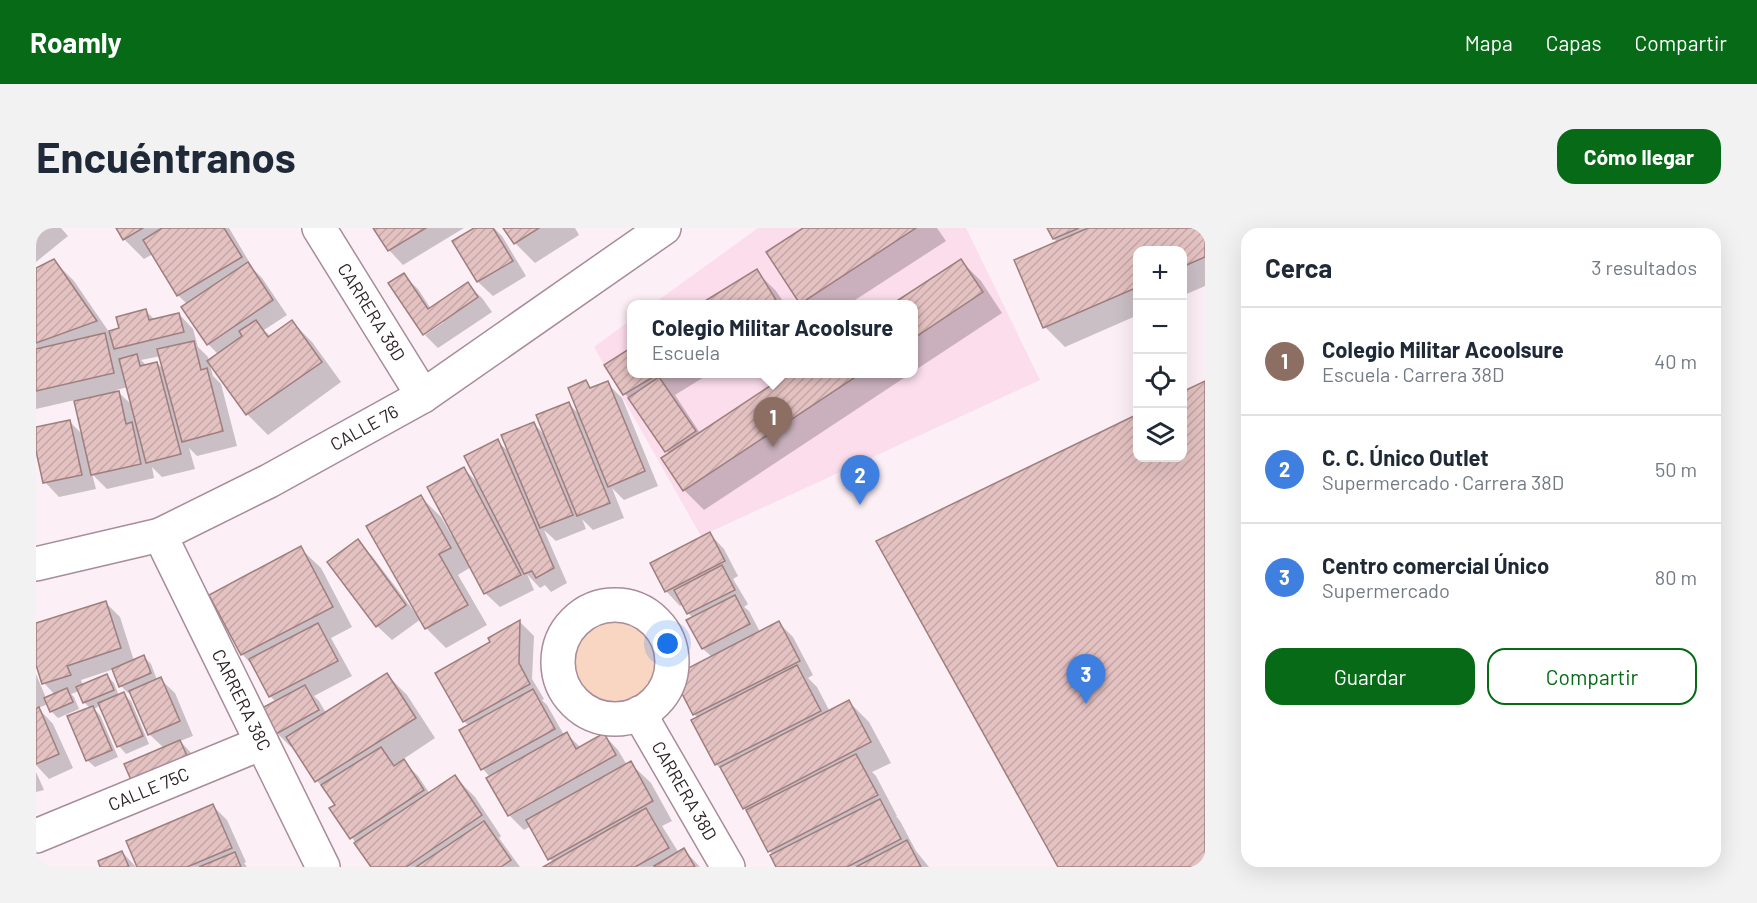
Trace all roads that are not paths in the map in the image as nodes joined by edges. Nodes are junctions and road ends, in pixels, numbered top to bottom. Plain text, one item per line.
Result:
1 (319, 228) edge
2 (663, 228) edge
3 (423, 396) junction
4 (160, 535) junction
5 (36, 564) edge
6 (639, 713) dead end
7 (262, 742) junction
8 (36, 836) edge
9 (323, 867) edge
10 (728, 867) edge

1 - 3 street, CARRERA 38D
2 - 3 street, CALLE 76
3 - 4 street, CALLE 76
4 - 5 street, CALLE 76
4 - 7 street, CARRERA 38C
6 - 10 street, CARRERA 38D
7 - 8 street, CALLE 75C
7 - 9 street, CARRERA 38C

